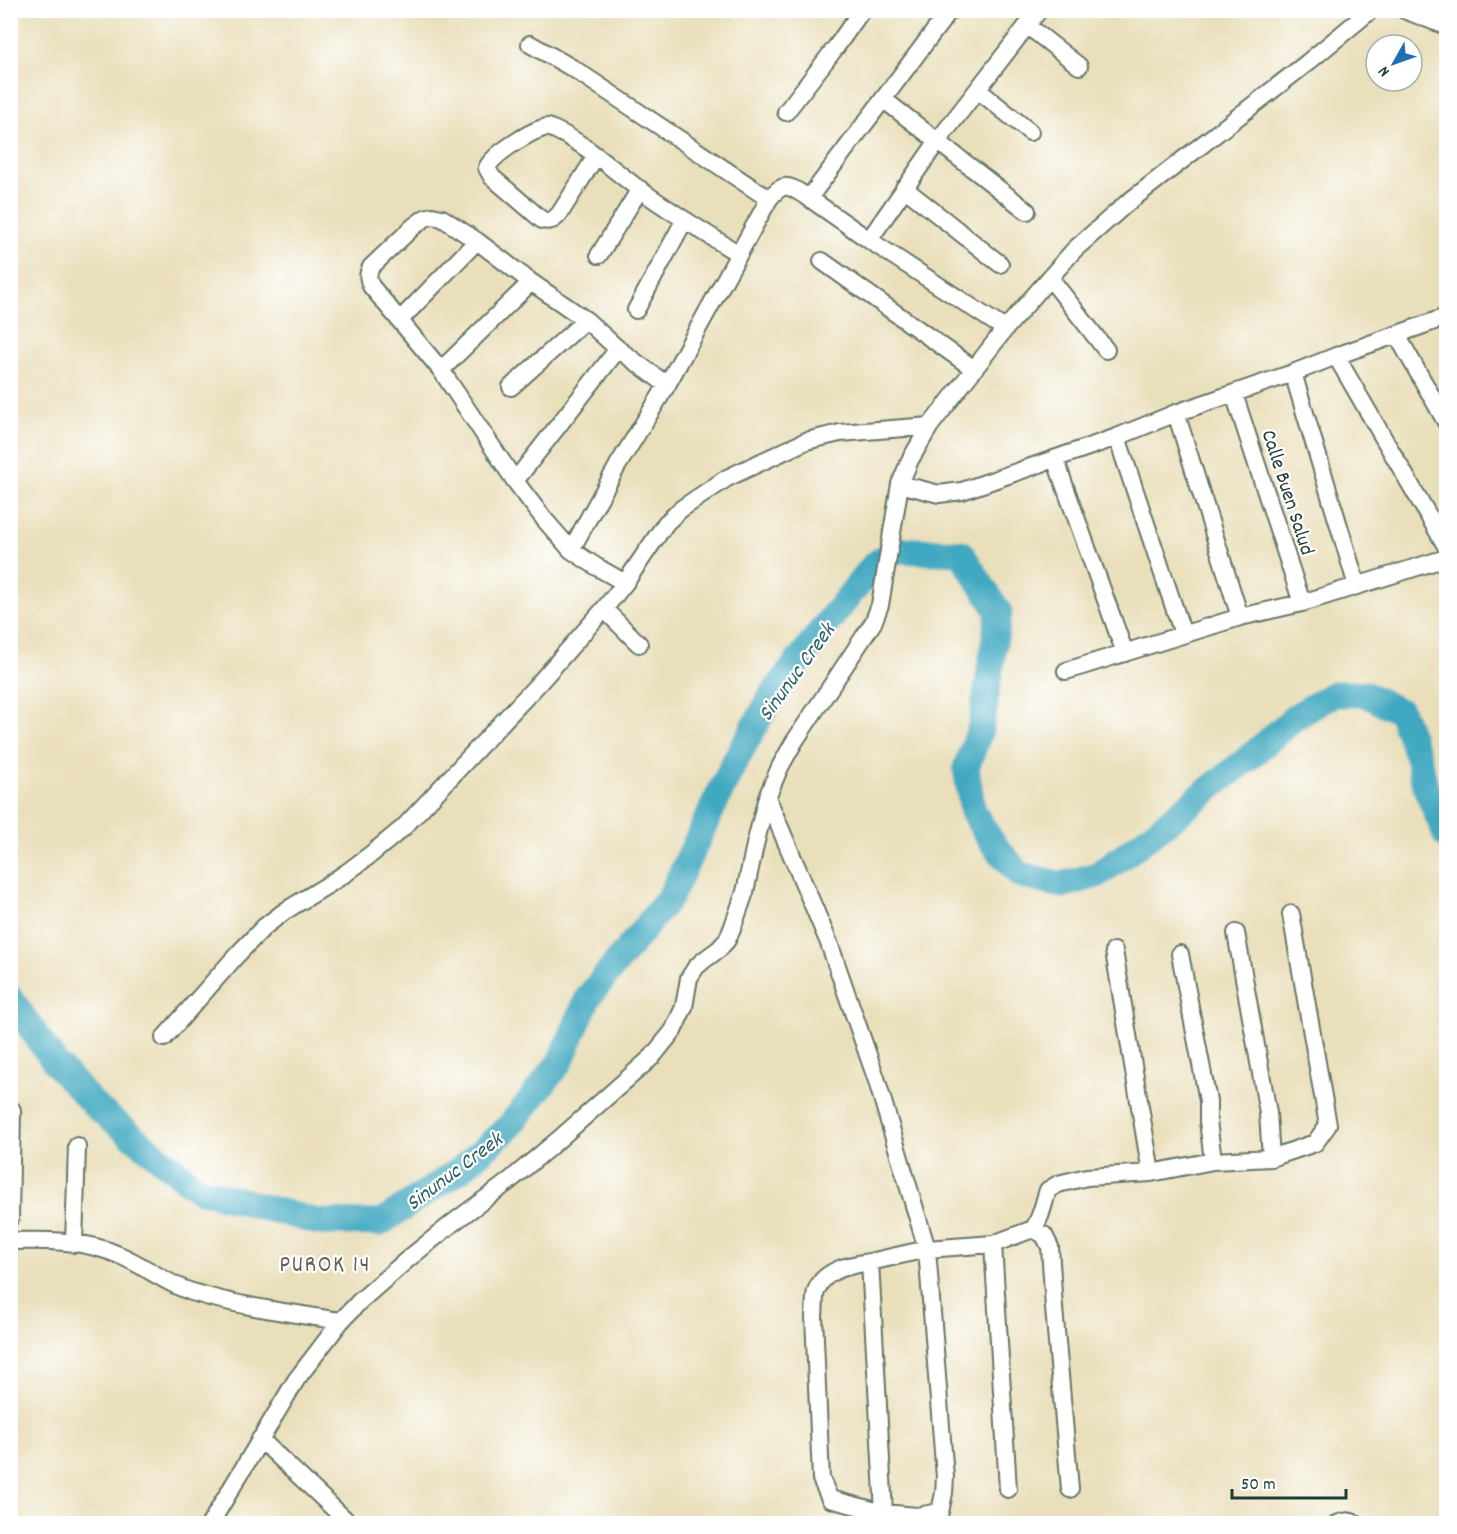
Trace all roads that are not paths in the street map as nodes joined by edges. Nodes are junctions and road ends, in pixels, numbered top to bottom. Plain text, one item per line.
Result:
1 (861, 10) edge
2 (950, 10) edge
3 (1039, 10) edge
4 (1371, 10) edge
5 (1404, 10) edge
6 (1028, 26) junction
7 (1446, 26) edge
8 (530, 44) dead end
9 (1079, 66) dead end
10 (978, 90) junction
11 (882, 99) junction
12 (786, 112) dead end
13 (1030, 132) dead end
14 (937, 142) junction
15 (596, 156) junction
16 (904, 188) junction
17 (640, 189) junction
18 (809, 198) junction
19 (770, 199) junction
20 (1027, 211) dead end
21 (684, 221) junction
22 (869, 240) junction
23 (477, 241) junction
24 (739, 254) junction
25 (600, 255) dead end
26 (822, 261) dead end
27 (1000, 264) dead end
28 (1050, 278) junction
29 (531, 282) junction
30 (636, 310) dead end
31 (1446, 317) edge
32 (400, 320) junction
33 (586, 320) junction
34 (1005, 329) junction
35 (1397, 335) junction
36 (618, 349) junction
37 (1106, 350) dead end
38 (1336, 356) junction
39 (974, 369) junction
40 (441, 370) junction
41 (1293, 373) junction
42 (667, 385) junction
43 (511, 387) dead end
44 (1233, 394) junction
45 (1176, 413) junction
46 (1446, 422) edge
47 (930, 426) junction
48 (1117, 437) junction
49 (1055, 459) junction
50 (515, 481) junction
51 (900, 484) junction
52 (1446, 546) edge
53 (571, 550) junction
54 (1446, 558) edge
55 (625, 583) junction
56 (1357, 586) junction
57 (1302, 603) junction
58 (604, 609) junction
59 (1240, 617) junction
60 (1184, 634) junction
61 (639, 644) dead end
62 (1125, 653) junction
63 (1066, 671) dead end
64 (767, 798) junction
65 (1291, 914) dead end
66 (1236, 933) dead end
67 (1114, 951) dead end
68 (1180, 954) dead end
69 (164, 1038) dead end
70 (12, 1110) dead end
71 (77, 1146) dead end
72 (1271, 1158) junction
73 (1213, 1161) junction
74 (1151, 1173) junction
75 (10, 1218) edge
76 (1033, 1229) junction
77 (10, 1242) edge
78 (74, 1244) junction
79 (993, 1244) junction
80 (927, 1249) junction
81 (870, 1262) junction
82 (341, 1321) junction
83 (260, 1439) junction
84 (1008, 1489) dead end
85 (1070, 1489) dead end
86 (884, 1513) junction
87 (210, 1524) edge
88 (350, 1524) edge
89 (1337, 1524) edge
90 (1356, 1524) edge

1 - 12 street
2 - 11 street
3 - 6 street
4 - 28 street
5 - 7 street
6 - 9 street
6 - 10 street
8 - 19 street
10 - 13 street
10 - 14 street
11 - 14 street
11 - 18 street
14 - 16 street
14 - 20 street
15 - 15 street
15 - 17 street
16 - 22 street
16 - 27 street
17 - 21 street
17 - 25 street
18 - 19 street
18 - 22 street
19 - 24 street
21 - 24 street
21 - 30 street
22 - 34 street
23 - 29 street
23 - 32 street
23 - 32 street
24 - 42 street
26 - 39 street
28 - 34 street
28 - 37 street
29 - 33 street
29 - 40 street
31 - 35 street
32 - 40 street
33 - 36 street
33 - 43 street
34 - 39 street
35 - 38 street
35 - 46 street
36 - 42 street
36 - 50 street
38 - 41 street
38 - 52 street
39 - 47 street
40 - 50 street
41 - 44 street
41 - 56 street
42 - 53 street
44 - 45 street
44 - 57 street, Calle Buen Salud
45 - 48 street
45 - 59 street
47 - 51 street
47 - 55 street
48 - 49 street
48 - 60 street
49 - 51 street
49 - 62 street
50 - 53 street
51 - 64 street
53 - 55 street
54 - 56 street
55 - 58 street
56 - 57 street
57 - 59 street
58 - 61 street
58 - 69 street
59 - 60 street
60 - 62 street
62 - 63 street
64 - 80 street
64 - 82 street
65 - 72 street
66 - 72 street
67 - 74 street
68 - 73 street
70 - 75 street
71 - 78 street
72 - 73 street
73 - 74 street
74 - 76 street
76 - 79 street
76 - 85 street
77 - 78 street
78 - 82 street
79 - 80 street
79 - 84 street
80 - 81 street
80 - 86 street
81 - 86 street
81 - 86 street
82 - 83 street
83 - 87 street
83 - 88 street
89 - 90 street

